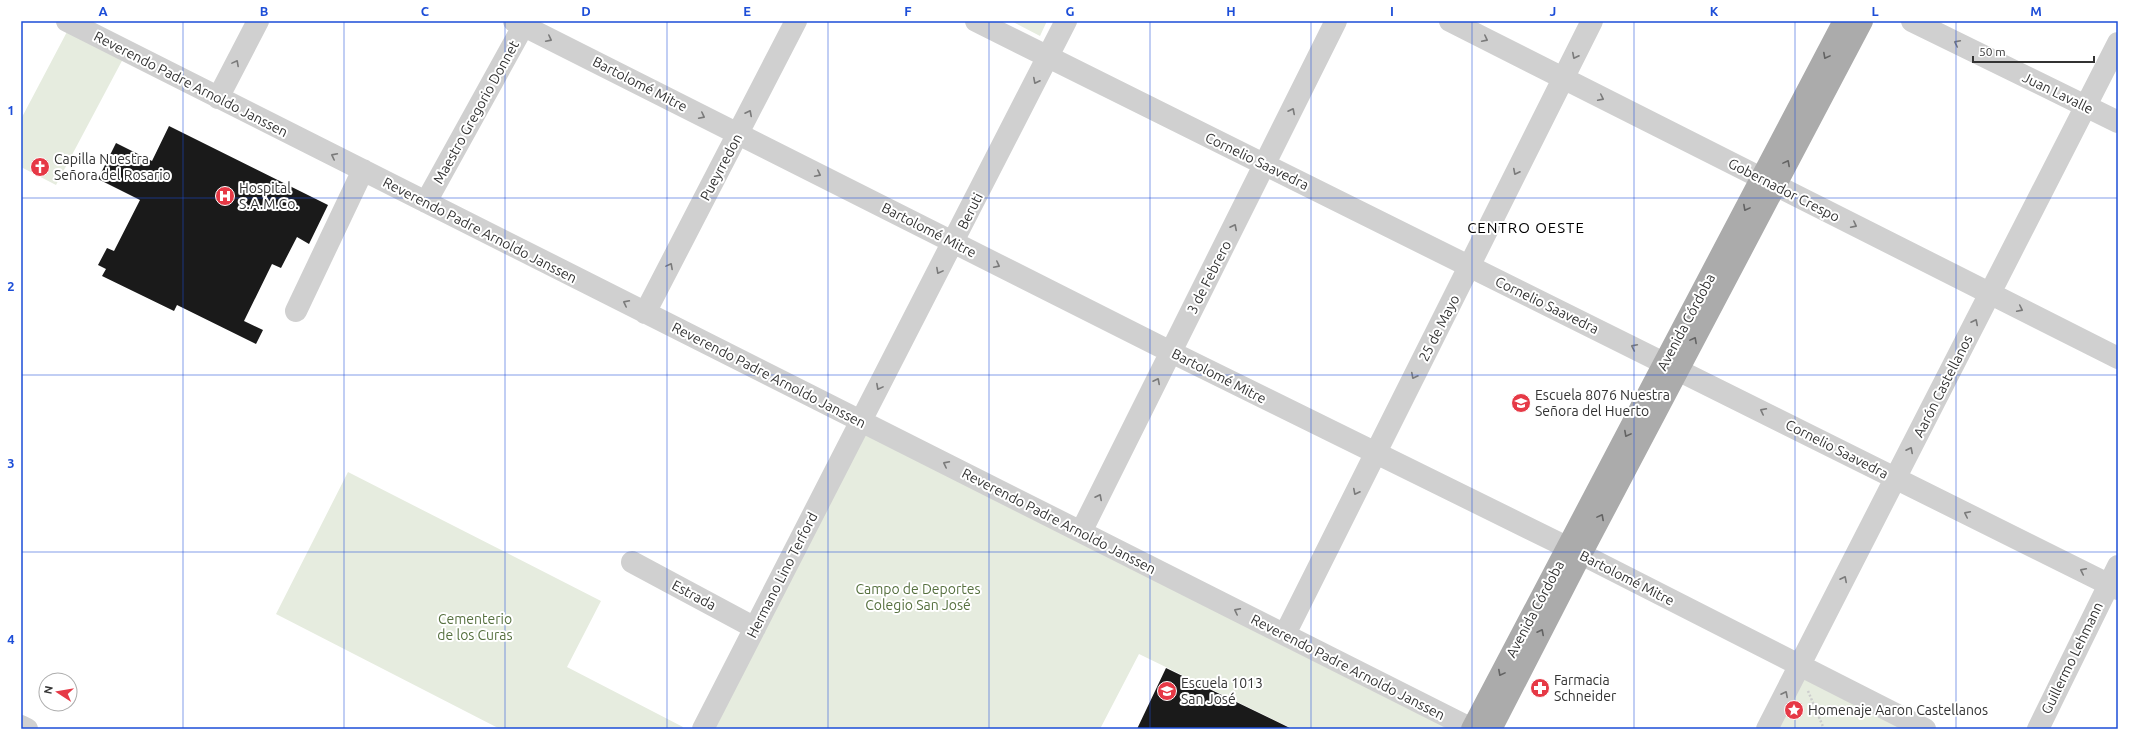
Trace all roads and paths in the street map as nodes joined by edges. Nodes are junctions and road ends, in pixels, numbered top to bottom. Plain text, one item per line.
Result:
1 (67, 21) edge
2 (258, 21) edge
3 (796, 21) edge
4 (976, 21) edge
5 (1066, 21) edge
6 (1336, 21) edge
7 (1450, 21) edge
8 (1592, 21) edge
9 (1844, 21) edge
10 (1862, 21) edge
11 (1912, 21) edge
12 (521, 23) edge
13 (2118, 43) edge
14 (1048, 57) junction
15 (1563, 79) junction
16 (218, 98) junction
17 (2086, 106) junction
18 (2118, 122) edge
19 (739, 134) junction
20 (1265, 165) junction
21 (363, 170) junction
22 (1769, 182) junction
23 (426, 202) junction
24 (953, 243) junction
25 (1469, 267) junction
26 (1989, 294) junction
27 (296, 311) dead end
28 (645, 313) junction
29 (1171, 352) junction
30 (2118, 358) edge
31 (1672, 366) junction
32 (861, 421) junction
33 (1375, 454) junction
34 (1895, 478) junction
35 (1081, 532) junction
36 (1574, 551) junction
37 (632, 562) dead end
38 (2115, 580) edge
39 (755, 628) junction
40 (1285, 634) junction
41 (1799, 666) junction
42 (1807, 689) dead end
43 (21, 726) edge
44 (27, 729) edge
45 (703, 729) edge
46 (1472, 729) edge
47 (1491, 729) edge
48 (1767, 729) edge
49 (1824, 729) edge
50 (1925, 729) edge
51 (2038, 729) edge

1 - 16 street, Reverendo Padre Arnoldo Janssen
16 -> 2 street
19 -> 3 street, Pueyrredon
4 - 14 street, Cornelio Saavedra
5 - 14 street, Beruti
20 -> 6 street, 3 de Febrero
7 -> 15 street, Gobernador Crespo
8 -> 15 street, 25 de Mayo
9 -> 22 main road, Avenida Córdoba
22 -> 10 main road, Avenida Córdoba
17 -> 11 street, Juan Lavalle
12 -> 19 street, Bartolomé Mitre
12 - 23 street, Maestro Gregorio Donnet
13 - 17 street, Aarón Castellanos
14 - 20 street, Cornelio Saavedra
14 -> 24 street, Beruti
15 -> 22 street, Gobernador Crespo
15 -> 25 street, 25 de Mayo
21 -> 16 street, Reverendo Padre Arnoldo Janssen
17 - 18 street, Juan Lavalle
17 - 26 street, Aarón Castellanos
19 -> 24 street, Bartolomé Mitre
28 -> 19 street, Pueyrredon
20 - 25 street, Cornelio Saavedra
29 -> 20 street, 3 de Febrero
21 - 23 street, Reverendo Padre Arnoldo Janssen
21 - 27 street
22 -> 26 street, Gobernador Crespo
22 - 31 main road, Avenida Córdoba
28 -> 23 street, Reverendo Padre Arnoldo Janssen
24 -> 29 street, Bartolomé Mitre
24 -> 32 street, Beruti
31 -> 25 street, Cornelio Saavedra
25 -> 33 street, 25 de Mayo
26 -> 30 street, Gobernador Crespo
34 -> 26 street, Aarón Castellanos
28 - 32 street, Reverendo Padre Arnoldo Janssen
29 - 33 street, Bartolomé Mitre
35 -> 29 street, 3 de Febrero
34 -> 31 street, Cornelio Saavedra
31 - 36 main road, Avenida Córdoba
35 -> 32 street, Reverendo Padre Arnoldo Janssen
32 - 39 street, Hermano Lino Terford
33 - 36 street, Bartolomé Mitre
33 -> 40 street, 25 de Mayo
38 -> 34 street, Cornelio Saavedra
41 -> 34 street, Aarón Castellanos
40 -> 35 street, Reverendo Padre Arnoldo Janssen
36 - 41 street, Bartolomé Mitre
36 -> 46 main road, Avenida Córdoba
47 -> 36 main road, Avenida Córdoba
37 - 39 street, Estrada
38 - 51 street, Guillermo Lehmann
39 - 45 street, Hermano Lino Terford
40 - 46 street, Reverendo Padre Arnoldo Janssen
48 -> 41 street, Aarón Castellanos
41 - 50 street, Bartolomé Mitre
42 - 49 path
43 - 44 street

